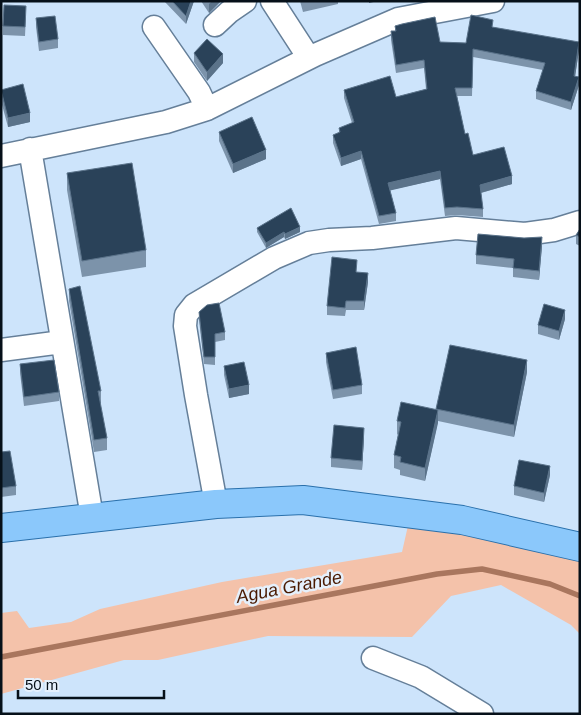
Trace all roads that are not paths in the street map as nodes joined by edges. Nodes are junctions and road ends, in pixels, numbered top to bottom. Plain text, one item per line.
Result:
1 (245, 1) edge
2 (272, 1) edge
3 (494, 1) edge
4 (214, 25) dead end
5 (154, 27) dead end
6 (309, 58) junction
7 (207, 109) junction
8 (30, 149) junction
9 (1, 156) edge
10 (580, 222) edge
11 (62, 342) junction
12 (1, 350) edge
13 (216, 504) junction
14 (92, 517) junction
15 (1, 528) edge
16 (580, 547) edge
17 (373, 658) dead end
18 (482, 714) edge

1 - 4 street
2 - 6 street
3 - 6 street
5 - 7 street
6 - 7 street
7 - 8 street
8 - 9 street
8 - 11 street
10 - 13 street
11 - 12 street
11 - 14 street
13 - 14 main road
13 - 16 main road
14 - 15 main road
17 - 18 street

